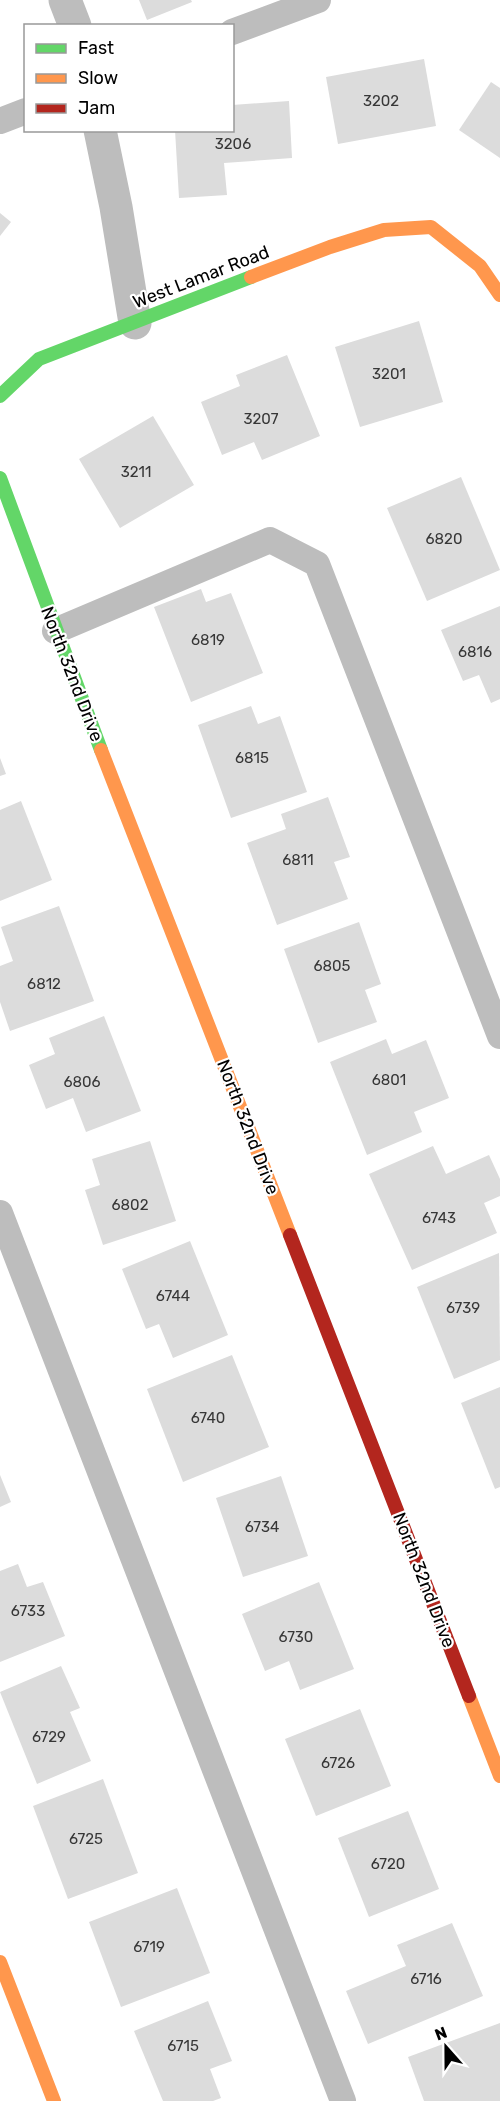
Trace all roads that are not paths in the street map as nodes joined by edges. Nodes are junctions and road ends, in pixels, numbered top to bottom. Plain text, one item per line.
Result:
1 (65, 0) edge
2 (318, 0) edge
3 (74, 24) edge
4 (234, 31) edge
5 (24, 112) edge
6 (0, 121) edge
7 (100, 132) edge
8 (500, 296) edge
9 (135, 323) junction
10 (0, 396) edge
11 (0, 477) edge
12 (55, 631) junction
13 (500, 1036) edge
14 (0, 1213) edge
15 (500, 1776) edge
16 (0, 1962) edge
17 (54, 2101) edge
18 (343, 2101) edge

1 - 3 street
2 - 4 lane
5 - 6 lane
7 - 9 street
8 - 9 street, West Lamar Road
9 - 10 street, West Lamar Road
11 - 12 street, North 32nd Drive
12 - 13 lane
12 - 15 street, North 32nd Drive
14 - 18 lane
16 - 17 street

